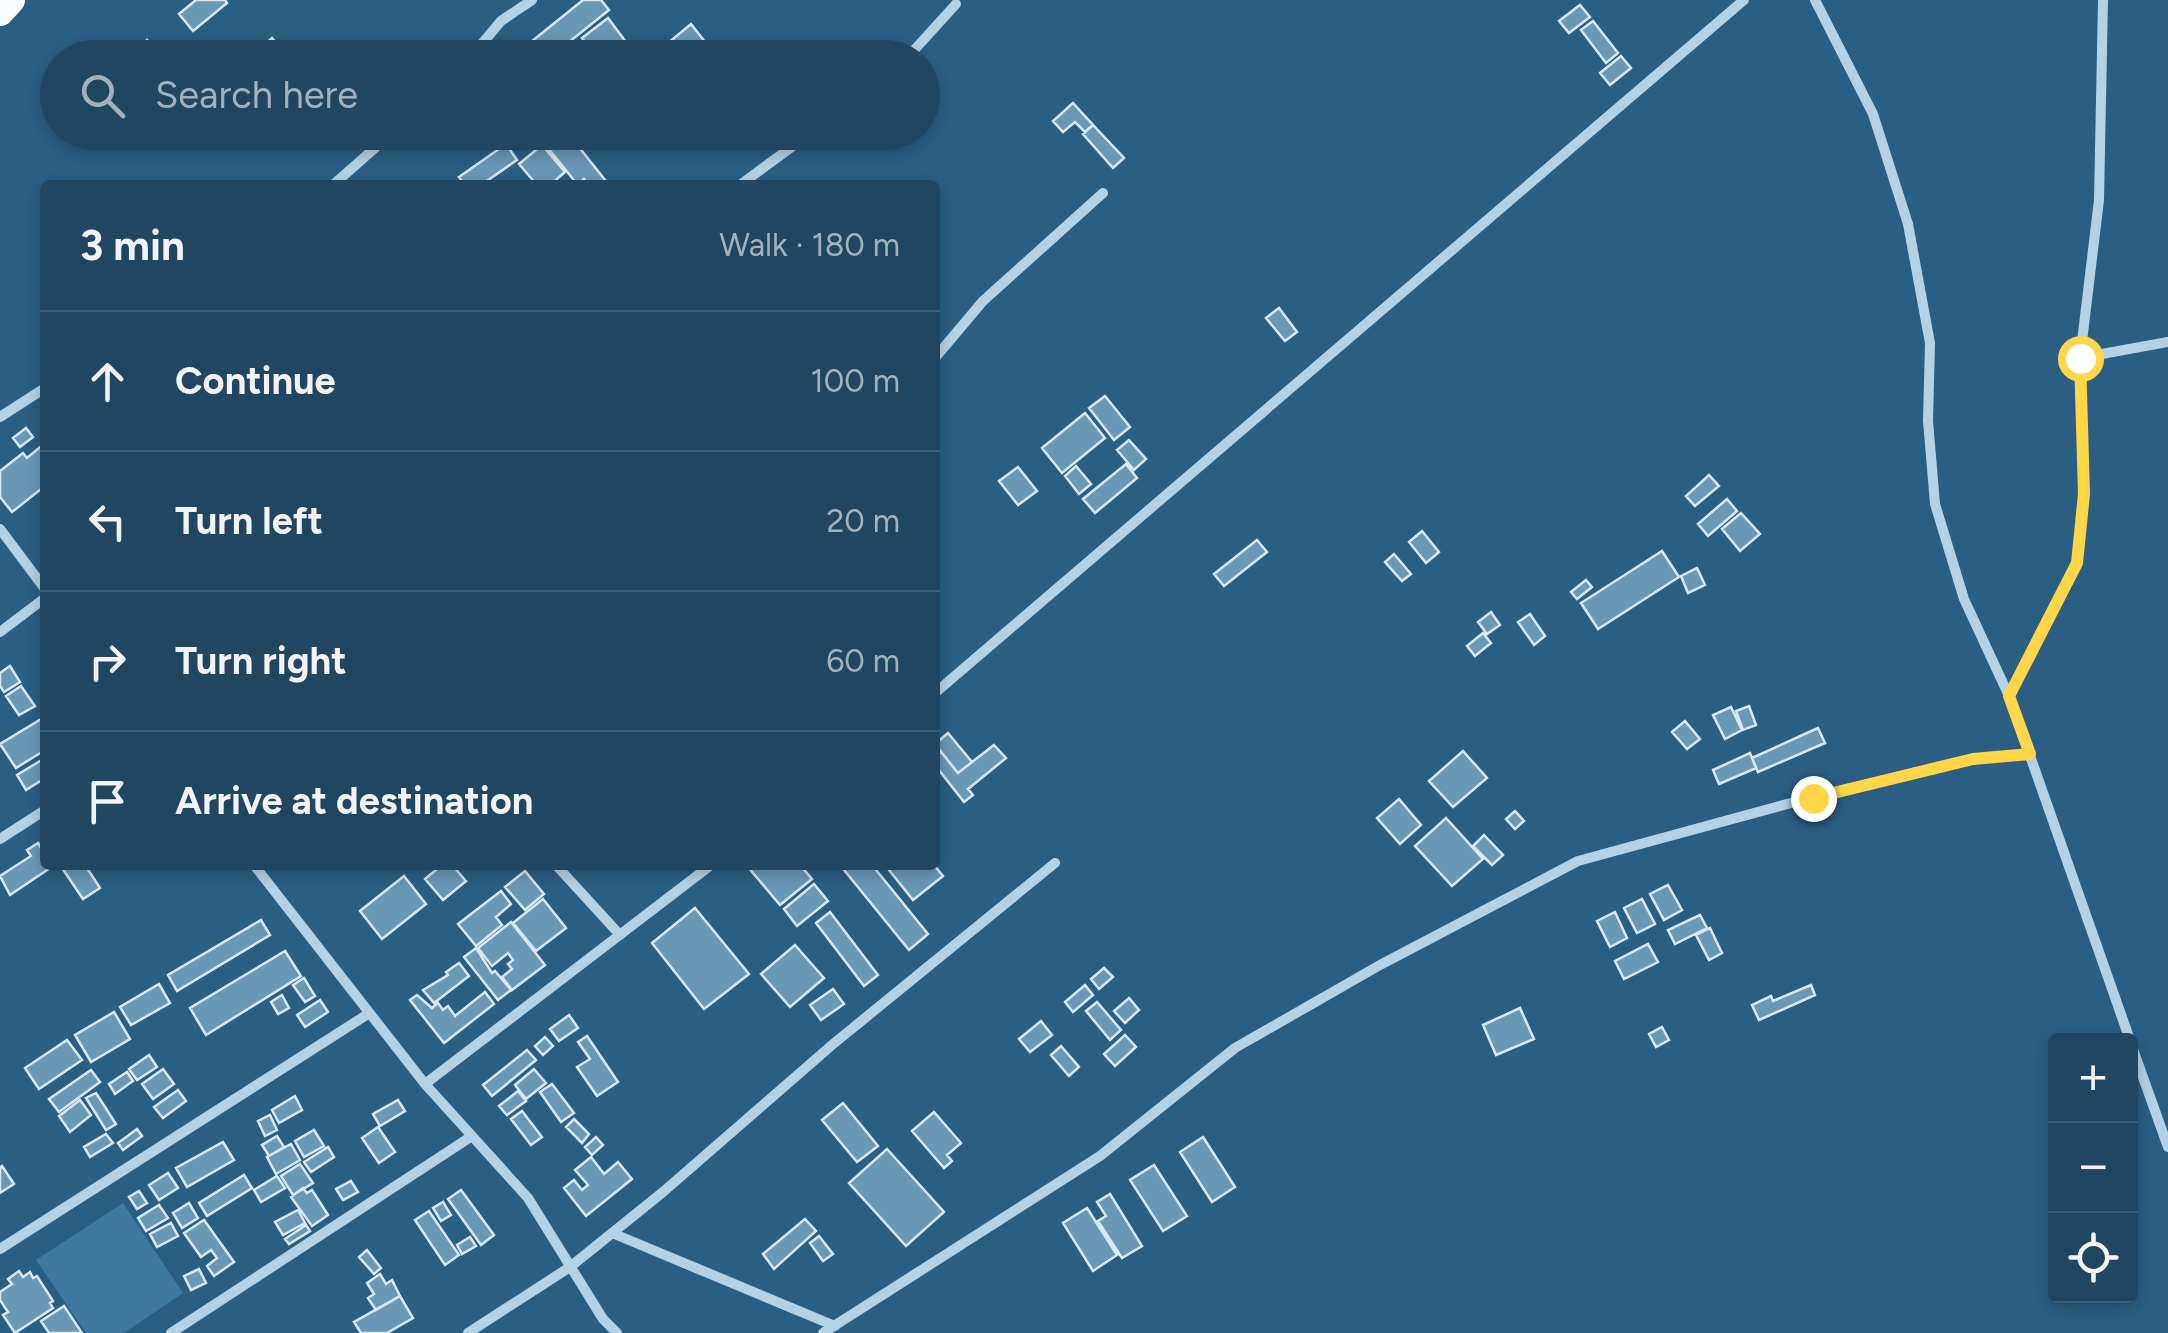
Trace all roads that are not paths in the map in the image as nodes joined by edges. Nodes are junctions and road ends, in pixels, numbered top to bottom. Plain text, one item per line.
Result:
1 (10, 0) edge
2 (532, 0) edge
3 (1744, 0) edge
4 (1815, 0) edge
5 (2103, 0) edge
6 (956, 4) dead end
7 (0, 12) edge
8 (485, 40) edge
9 (923, 40) edge
10 (373, 150) edge
11 (788, 150) edge
12 (339, 180) edge
13 (747, 180) edge
14 (1103, 193) dead end
15 (2168, 342) edge
16 (940, 352) edge
17 (2080, 358) junction
18 (40, 391) edge
19 (0, 417) edge
20 (0, 530) edge
21 (40, 583) edge
22 (40, 602) edge
23 (0, 632) edge
24 (940, 689) edge
25 (2009, 696) junction
26 (2030, 754) junction
27 (40, 813) edge
28 (0, 838) edge
29 (1055, 863) dead end
30 (258, 870) edge
31 (561, 870) edge
32 (704, 870) edge
33 (620, 935) junction
34 (368, 1014) junction
35 (2127, 1033) edge
36 (2138, 1064) edge
37 (426, 1084) junction
38 (472, 1136) junction
39 (2168, 1148) edge
40 (612, 1234) junction
41 (0, 1249) edge
42 (570, 1267) junction
43 (836, 1326) junction
44 (170, 1333) edge
45 (468, 1333) edge
46 (616, 1333) edge
47 (823, 1333) edge

1 - 7 highway
2 - 8 street
3 - 24 street
4 - 25 street
5 - 17 street
6 - 9 street
10 - 12 street
11 - 13 street
14 - 16 street
15 - 17 street
17 - 25 street
18 - 19 street
20 - 21 street
22 - 23 street
25 - 26 street
26 - 35 street
26 - 43 street
27 - 28 street
29 - 40 street
30 - 34 street
31 - 33 street
32 - 33 street
33 - 37 street
34 - 37 street
34 - 41 street
36 - 39 street
37 - 38 street
38 - 42 street
38 - 44 street
40 - 42 street
40 - 43 street
42 - 45 street
42 - 46 street
43 - 47 street

